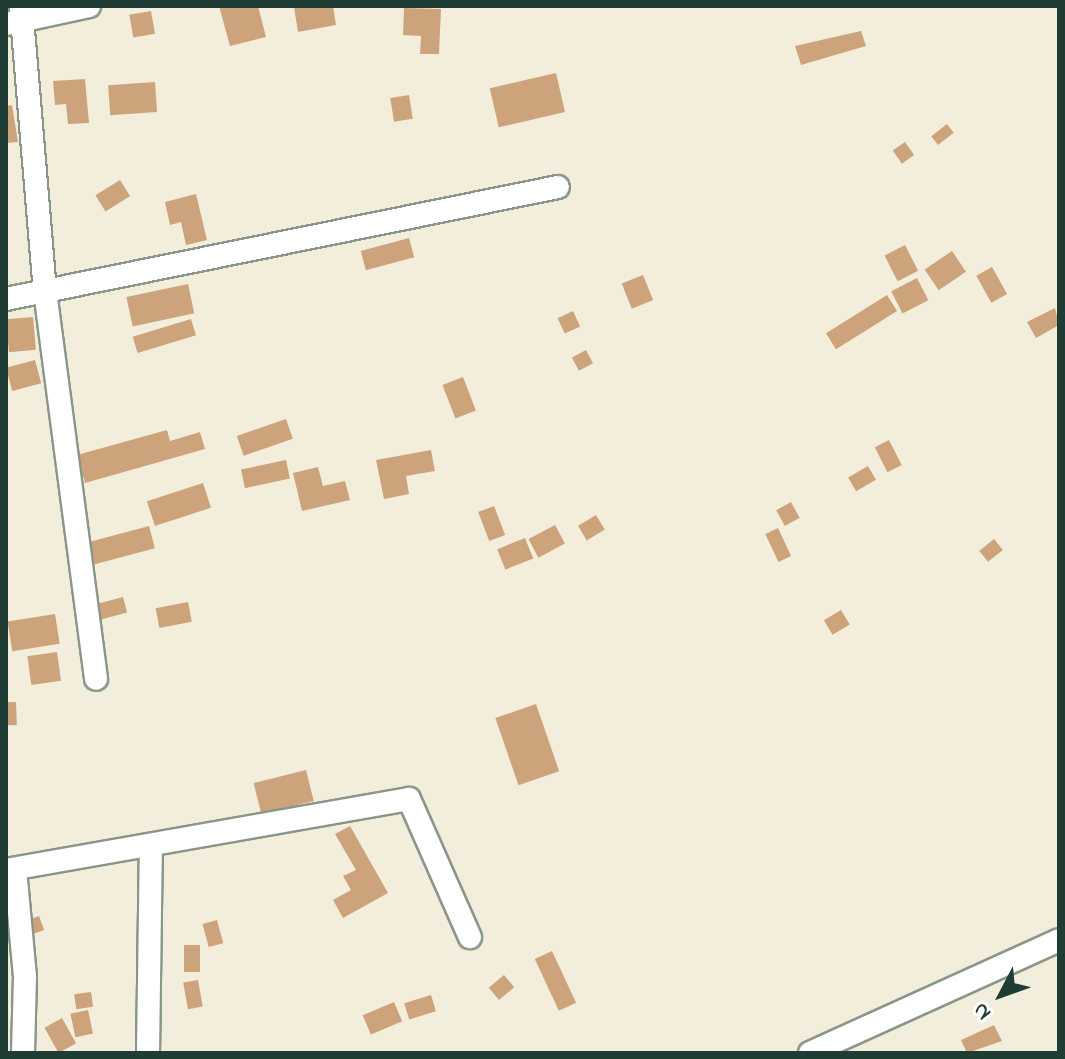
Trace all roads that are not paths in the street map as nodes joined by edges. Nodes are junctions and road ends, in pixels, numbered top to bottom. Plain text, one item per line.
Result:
1 (89, 6) edge
2 (16, 17) edge
3 (558, 187) dead end
4 (45, 291) junction
5 (6, 299) edge
6 (96, 679) dead end
7 (151, 847) junction
8 (10, 870) edge
9 (470, 937) dead end
10 (1059, 940) edge
11 (23, 1053) edge
12 (148, 1053) edge
13 (810, 1053) edge

1 - 2 street
2 - 4 street
3 - 4 street
4 - 5 street
4 - 6 street
7 - 8 street
7 - 9 street
7 - 12 street
8 - 11 street
10 - 13 street

